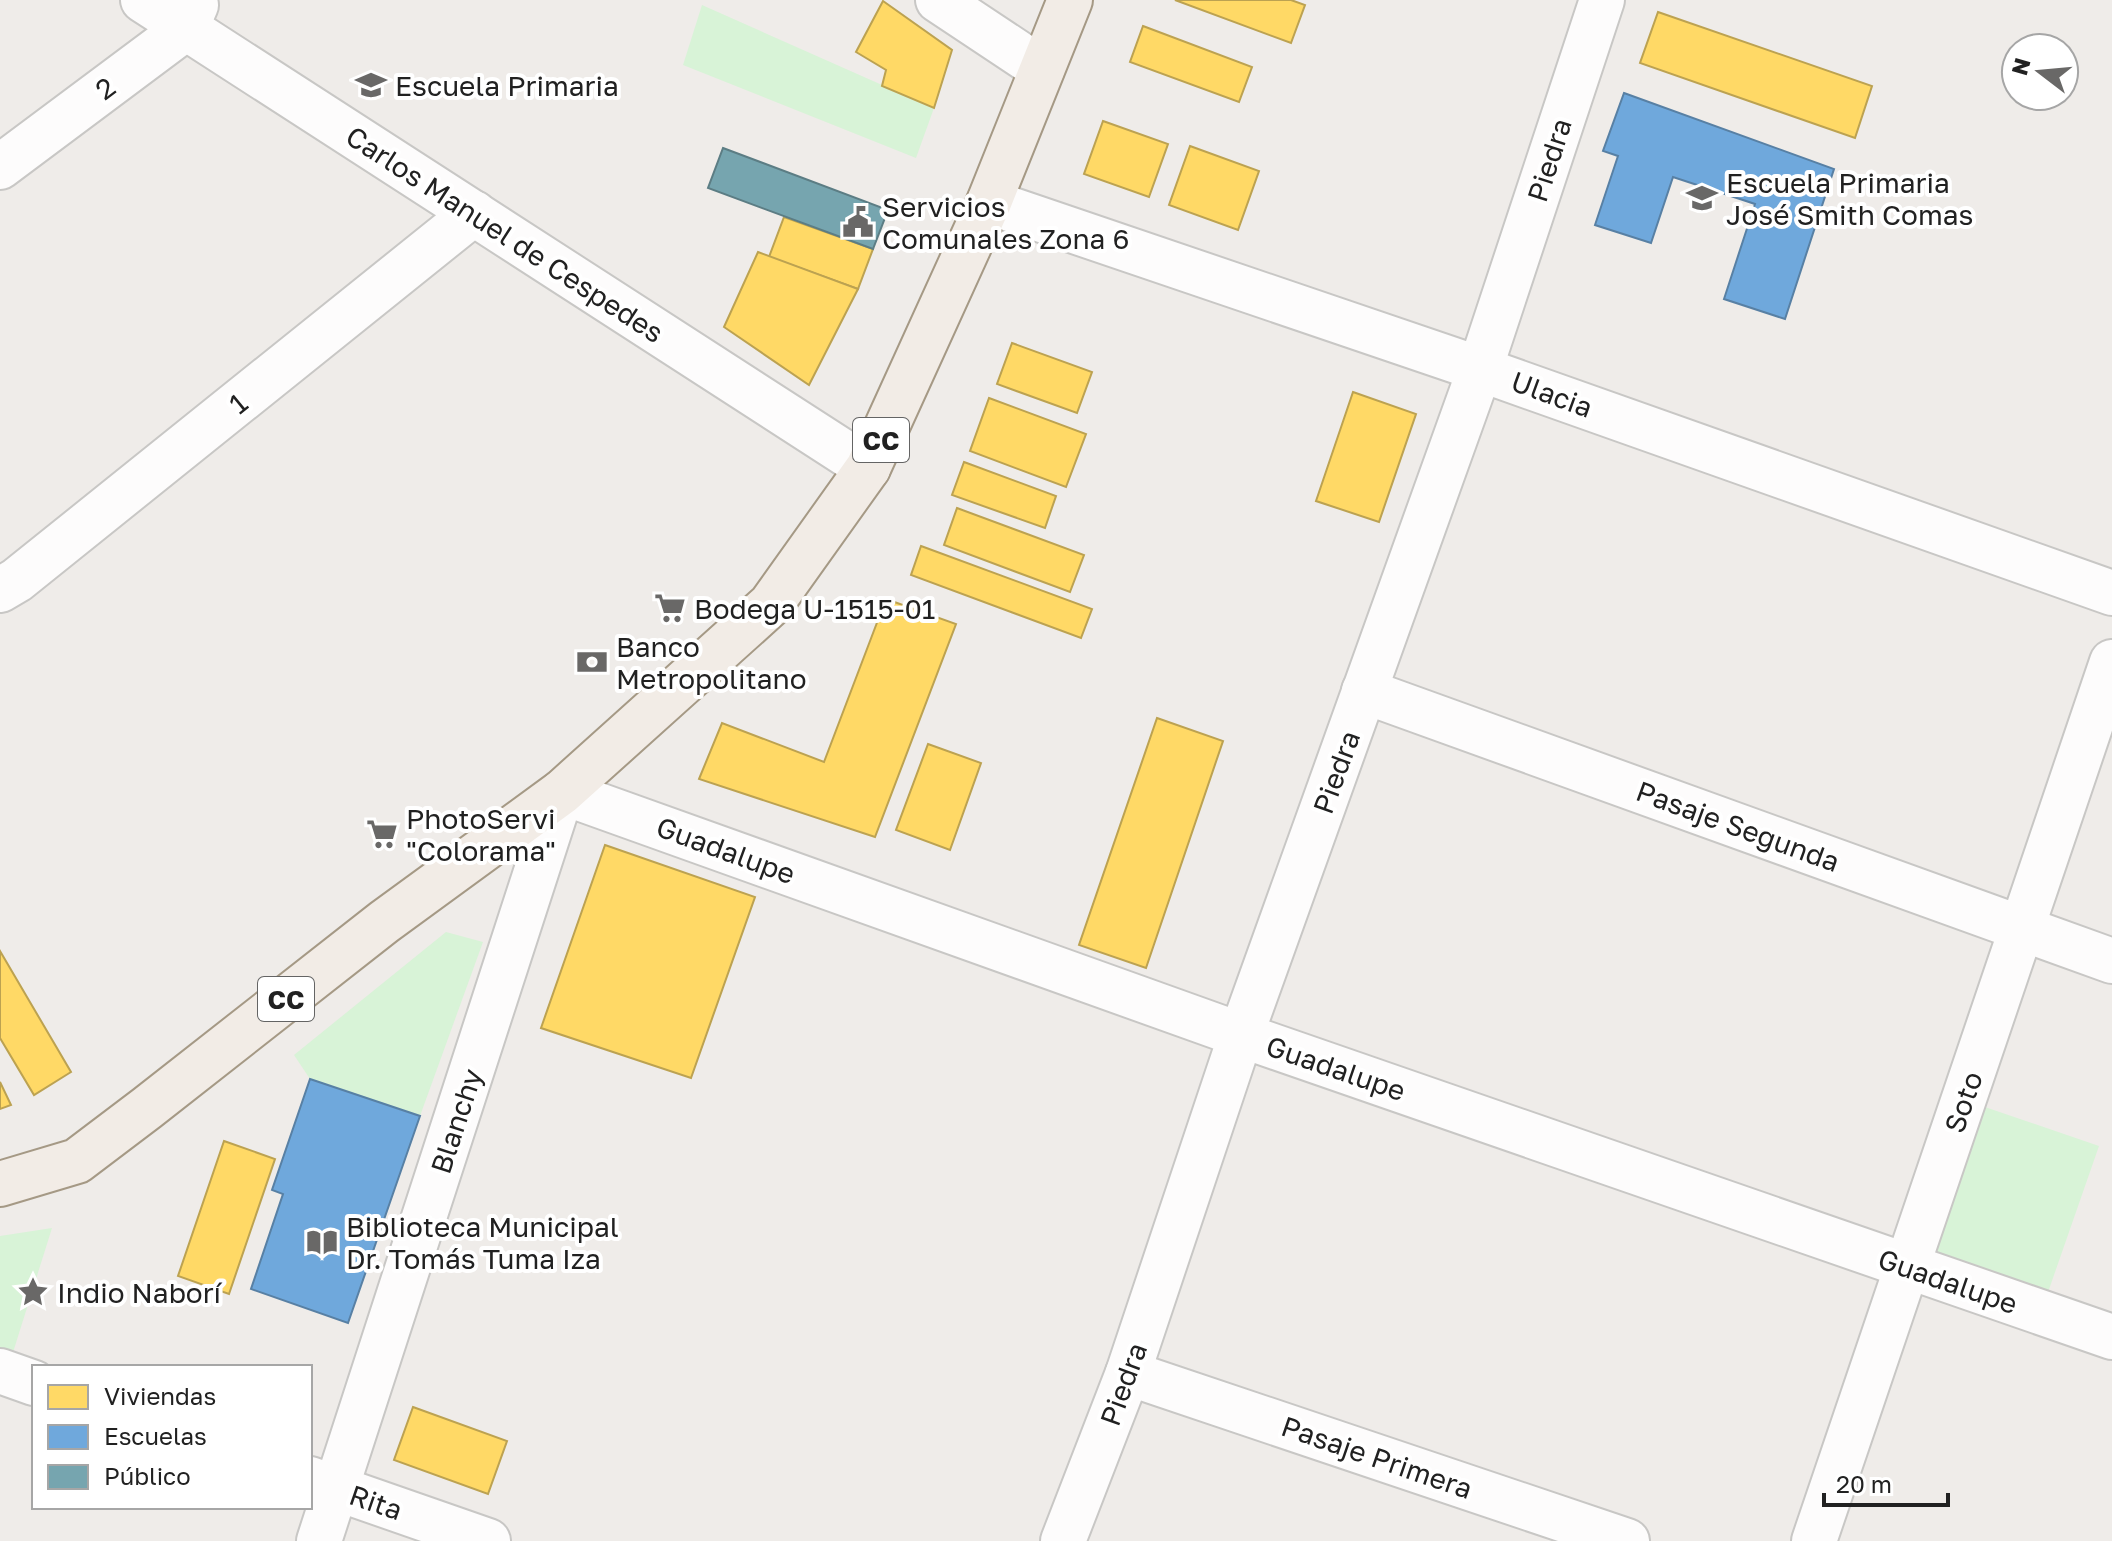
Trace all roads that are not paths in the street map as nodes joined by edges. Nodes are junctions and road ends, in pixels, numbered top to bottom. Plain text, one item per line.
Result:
1 (143, 0) edge
2 (938, 0) edge
3 (1070, 0) edge
4 (1602, 0) edge
5 (192, 14) edge
6 (1042, 69) junction
7 (0, 167) edge
8 (989, 202) junction
9 (474, 213) junction
10 (1480, 369) junction
11 (868, 468) junction
12 (0, 590) edge
13 (2112, 593) edge
14 (2112, 662) edge
15 (1364, 691) junction
16 (562, 792) junction
17 (2022, 929) junction
18 (2112, 961) edge
19 (1241, 1035) junction
20 (0, 1184) edge
21 (1908, 1267) junction
22 (2112, 1337) edge
23 (0, 1371) edge
24 (1128, 1373) junction
25 (32, 1382) edge
26 (324, 1484) edge
27 (319, 1541) edge
28 (488, 1541) edge
29 (1063, 1541) edge
30 (1627, 1541) edge
31 (1814, 1541) edge

1 - 5 street, Carlos Manuel de Cespedes
2 - 6 street
3 - 6 main road, CC
4 - 10 street, Piedra
5 - 7 street, 2
5 - 9 street, Carlos Manuel de Cespedes
6 - 8 main road, CC
8 - 10 street, Ulacia
8 - 11 main road, CC
9 - 11 street, Carlos Manuel de Cespedes
9 - 12 street, 1
10 - 13 street, Ulacia
10 - 15 street, Piedra
11 - 16 main road, CC
14 - 17 street, Soto
15 - 17 street, Pasaje Segunda
15 - 19 street, Piedra
16 - 19 street, Guadalupe
16 - 20 main road, CC
16 - 26 street, Blanchy
17 - 18 street, Pasaje Segunda
17 - 21 street, Soto
19 - 21 street, Guadalupe
19 - 24 street, Piedra
21 - 22 street, Guadalupe
21 - 31 street, Soto
23 - 25 street
24 - 29 street, Piedra
24 - 30 street, Pasaje Primera
26 - 27 street, Blanchy
26 - 28 street, Rita

